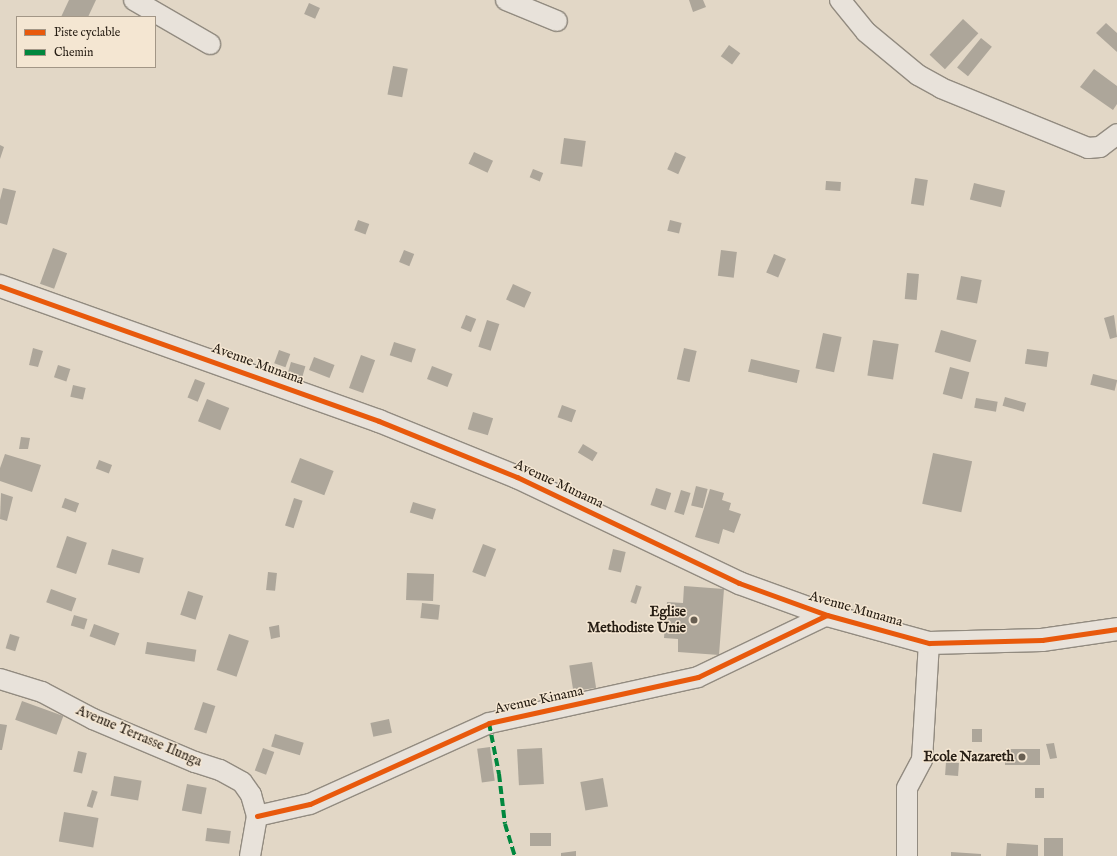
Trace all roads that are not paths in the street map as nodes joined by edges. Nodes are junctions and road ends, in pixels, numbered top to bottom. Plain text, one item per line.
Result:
1 (134, 0) edge
2 (506, 0) edge
3 (840, 0) edge
4 (557, 21) dead end
5 (210, 44) dead end
6 (1117, 134) edge
7 (0, 286) edge
8 (827, 615) junction
9 (1117, 629) edge
10 (930, 643) junction
11 (0, 679) edge
12 (257, 816) junction
13 (250, 856) edge
14 (907, 856) edge

1 - 5 street
2 - 4 street
3 - 6 street
7 - 8 street, Avenue Munama
8 - 10 street, Avenue Munama
8 - 12 street, Avenue Kinama
9 - 10 street, Avenue Munama
10 - 14 street
11 - 12 street, Avenue Terrasse Ilunga
12 - 13 street

